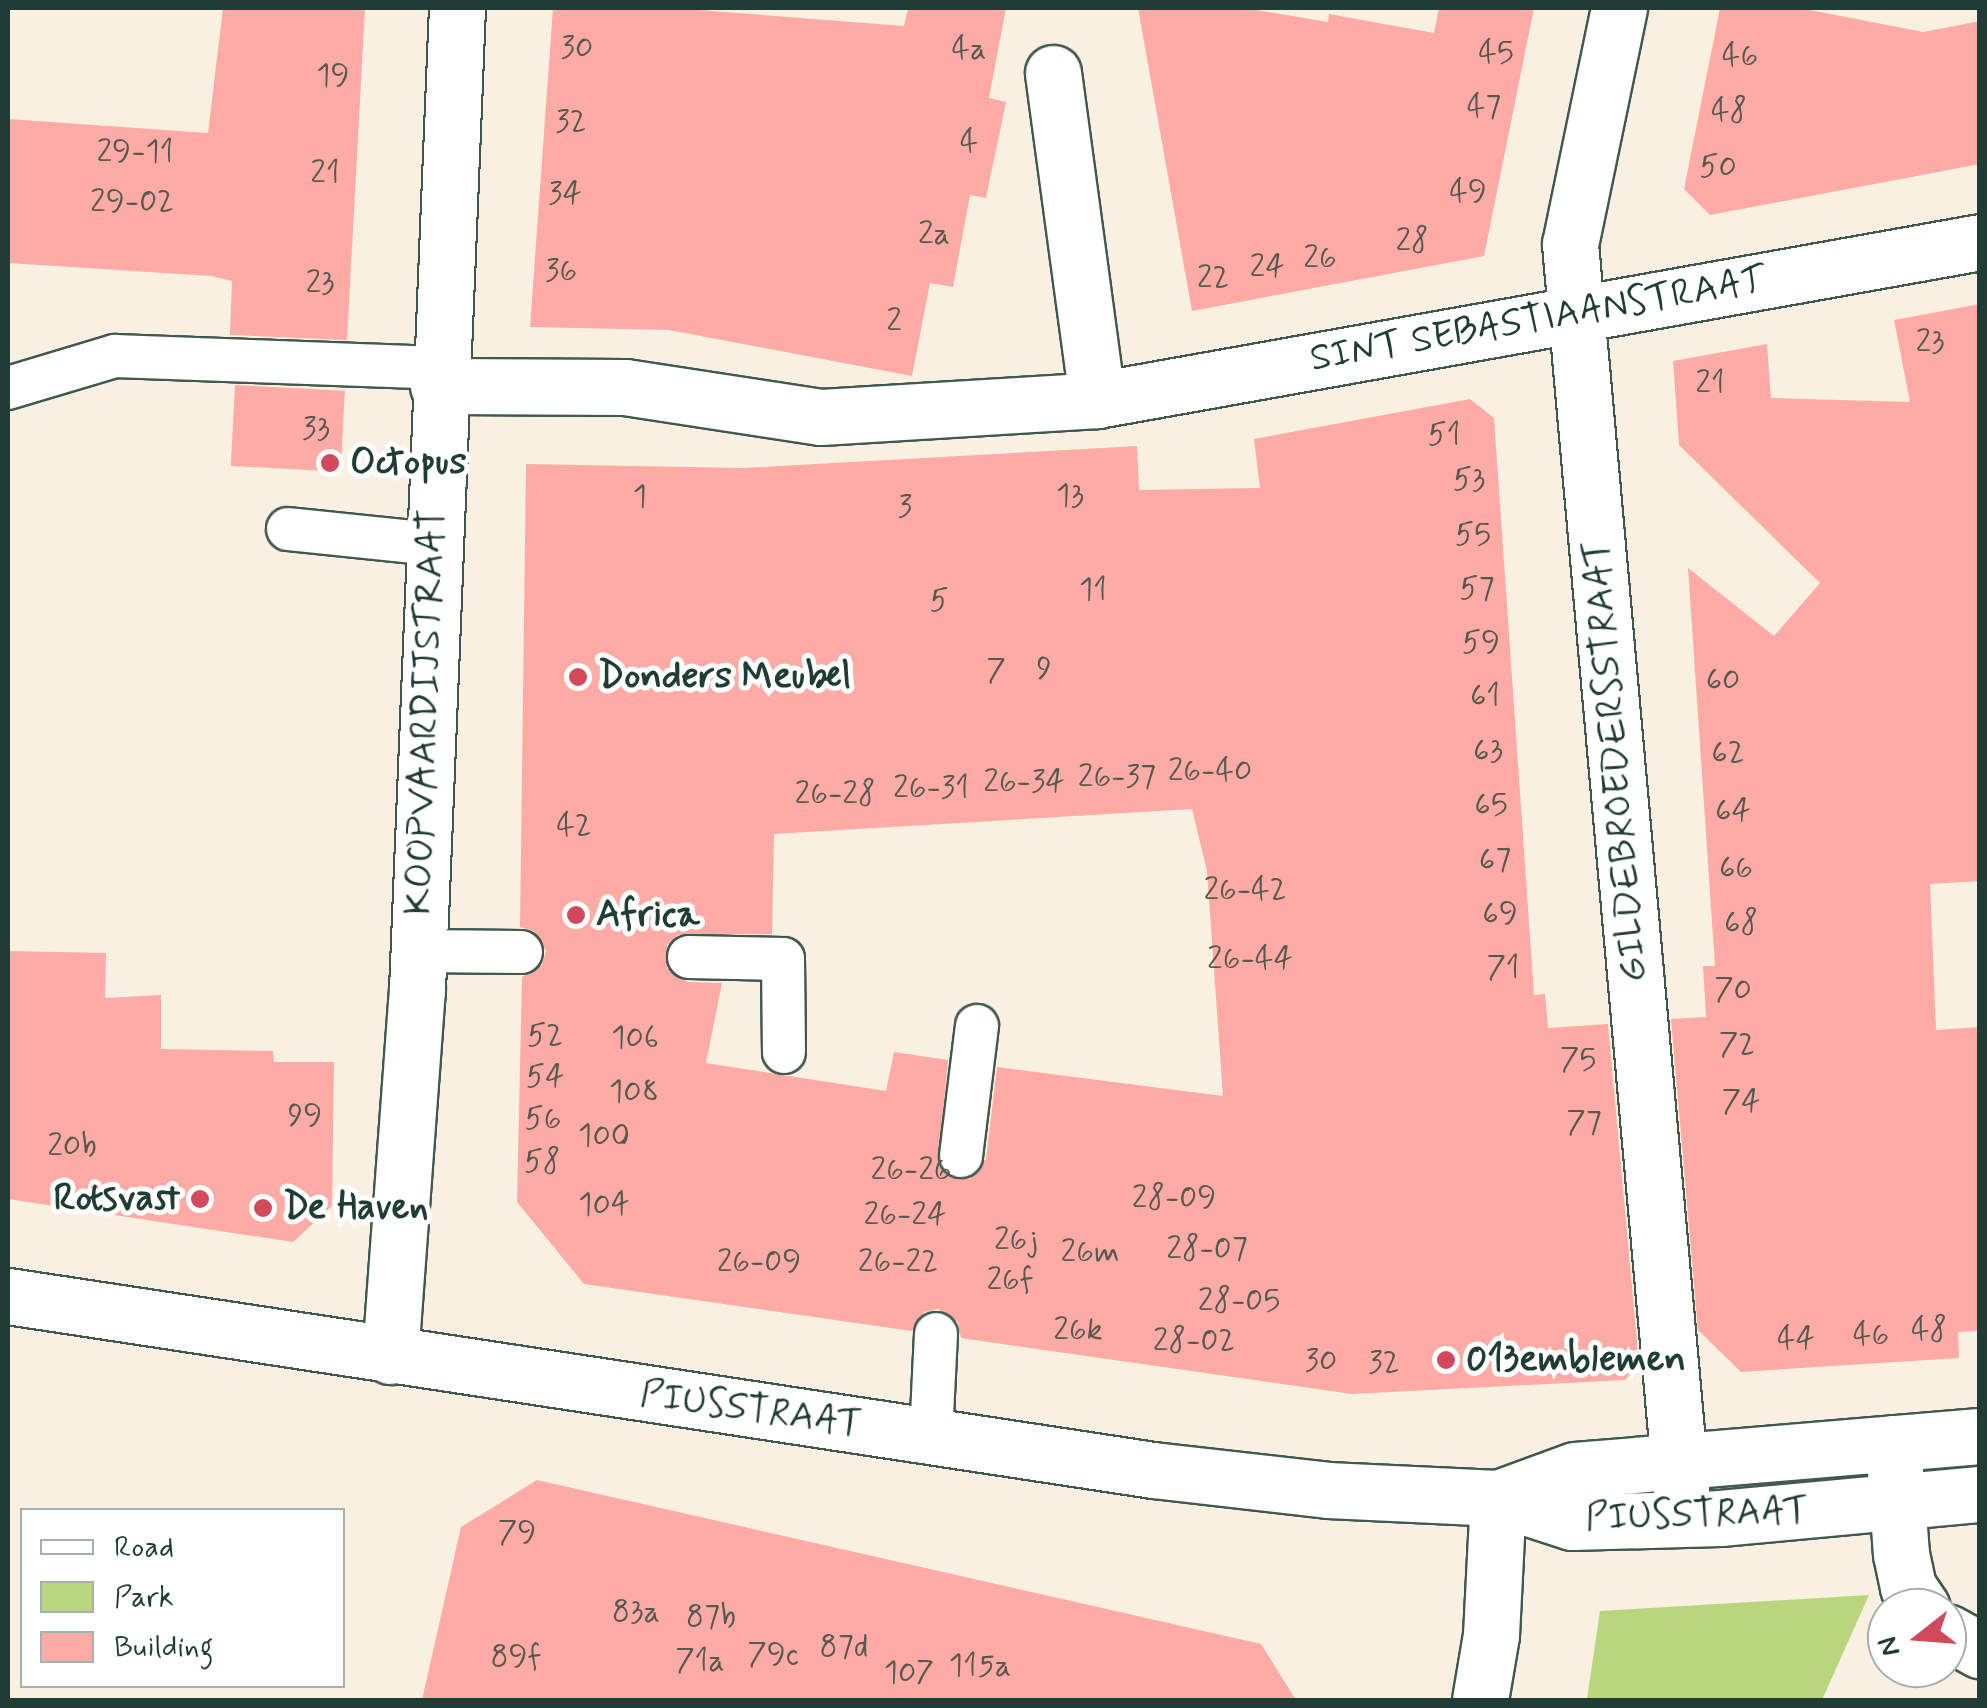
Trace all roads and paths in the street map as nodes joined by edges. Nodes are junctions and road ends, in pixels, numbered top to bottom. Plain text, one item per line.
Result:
1 (457, 8) edge
2 (1619, 8) edge
3 (1054, 73) dead end
4 (1980, 242) edge
5 (1576, 312) junction
6 (439, 377) junction
7 (8, 388) edge
8 (1098, 400) junction
9 (288, 529) dead end
10 (432, 544) junction
11 (417, 950) junction
12 (521, 952) dead end
13 (689, 957) dead end
14 (977, 1026) dead end
15 (784, 1052) dead end
16 (961, 1156) dead end
17 (8, 1296) edge
18 (936, 1334) dead end
19 (390, 1356) junction
20 (931, 1436) junction
21 (1980, 1436) edge
22 (1893, 1444) junction
23 (1676, 1461) junction
24 (1980, 1494) edge
25 (1498, 1498) junction
26 (1898, 1505) junction
27 (1684, 1519) junction
28 (1908, 1588) edge
29 (1480, 1700) edge

1 - 6 street, KOOPVAARDIJSTRAAT
2 - 5 street, GILDEBROEDERSSTRAAT
3 - 8 street
4 - 5 street, SINT SEBASTIAANSTRAAT
5 - 8 street, SINT SEBASTIAANSTRAAT
5 - 23 street, GILDEBROEDERSSTRAAT
6 - 7 lane
6 - 8 street, SINT SEBASTIAANSTRAAT
6 - 10 street, KOOPVAARDIJSTRAAT
9 - 10 lane
10 - 11 street, KOOPVAARDIJSTRAAT
11 - 12 lane
11 - 19 street, KOOPVAARDIJSTRAAT
13 - 15 lane
14 - 16 lane
17 - 19 street, PIUSSTRAAT
18 - 20 lane
19 - 20 street, PIUSSTRAAT
20 - 25 street, PIUSSTRAAT
21 - 22 street, PIUSSTRAAT
22 - 23 street, PIUSSTRAAT
22 - 26 street
23 - 25 street, PIUSSTRAAT
23 - 27 street, GILDEBROEDERSSTRAAT
24 - 26 street, PIUSSTRAAT
25 - 27 street, PIUSSTRAAT
25 - 29 street
26 - 27 street, PIUSSTRAAT
26 - 28 street

